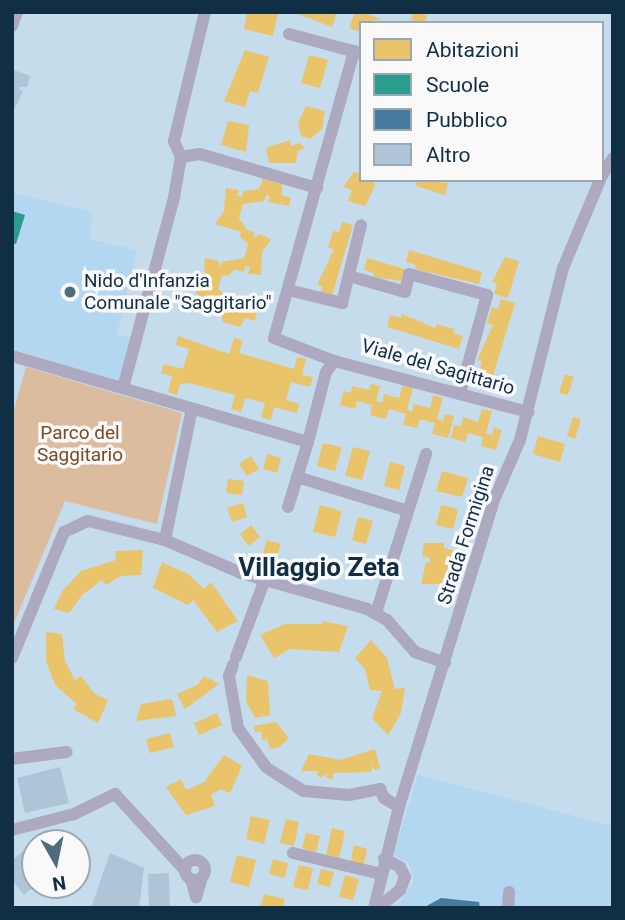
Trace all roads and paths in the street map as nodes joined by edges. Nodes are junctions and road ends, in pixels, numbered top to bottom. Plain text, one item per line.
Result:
1 (17, 12) edge
2 (205, 12) edge
3 (12, 26) edge
4 (289, 34) dead end
5 (357, 52) edge
6 (180, 157) junction
7 (599, 182) edge
8 (317, 188) junction
9 (360, 225) dead end
10 (349, 276) junction
11 (288, 290) junction
12 (12, 356) edge
13 (334, 361) junction
14 (123, 388) junction
15 (460, 393) junction
16 (192, 410) junction
17 (528, 412) junction
18 (308, 442) junction
19 (426, 454) dead end
20 (297, 477) junction
21 (288, 507) dead end
22 (408, 511) junction
23 (165, 540) junction
24 (264, 579) junction
25 (376, 613) junction
26 (12, 658) edge
27 (445, 663) junction
28 (67, 752) dead end
29 (12, 759) edge
30 (399, 807) junction
31 (12, 830) edge
32 (293, 852) dead end
33 (384, 859) junction
34 (381, 874) junction
35 (509, 892) dead end
36 (194, 902) edge
37 (378, 906) edge
38 (508, 908) edge

1 - 3 street
2 - 6 street
4 - 5 street
5 - 8 street
6 - 8 street
6 - 14 street
7 - 17 street, Strada Formigina
8 - 11 street
9 - 10 street
10 - 11 street
10 - 15 street
11 - 13 street
12 - 14 street
13 - 15 street, Viale del Sagittario
13 - 18 street, Viale del Sagittario
14 - 16 street
15 - 17 street, Viale del Sagittario
16 - 18 street
16 - 23 street
17 - 27 street, Strada Formigina
18 - 20 street, Viale del Sagittario
19 - 22 street
20 - 21 street, Viale del Sagittario
20 - 22 street
22 - 25 street
23 - 24 street
23 - 26 street
24 - 25 street
24 - 30 street
25 - 27 street
27 - 30 street, Strada Formigina
28 - 29 street
30 - 33 street, Strada Formigina
31 - 36 street
32 - 34 street
33 - 34 street, Strada Formigina
33 - 37 street
34 - 37 street, Strada Formigina
35 - 38 street

